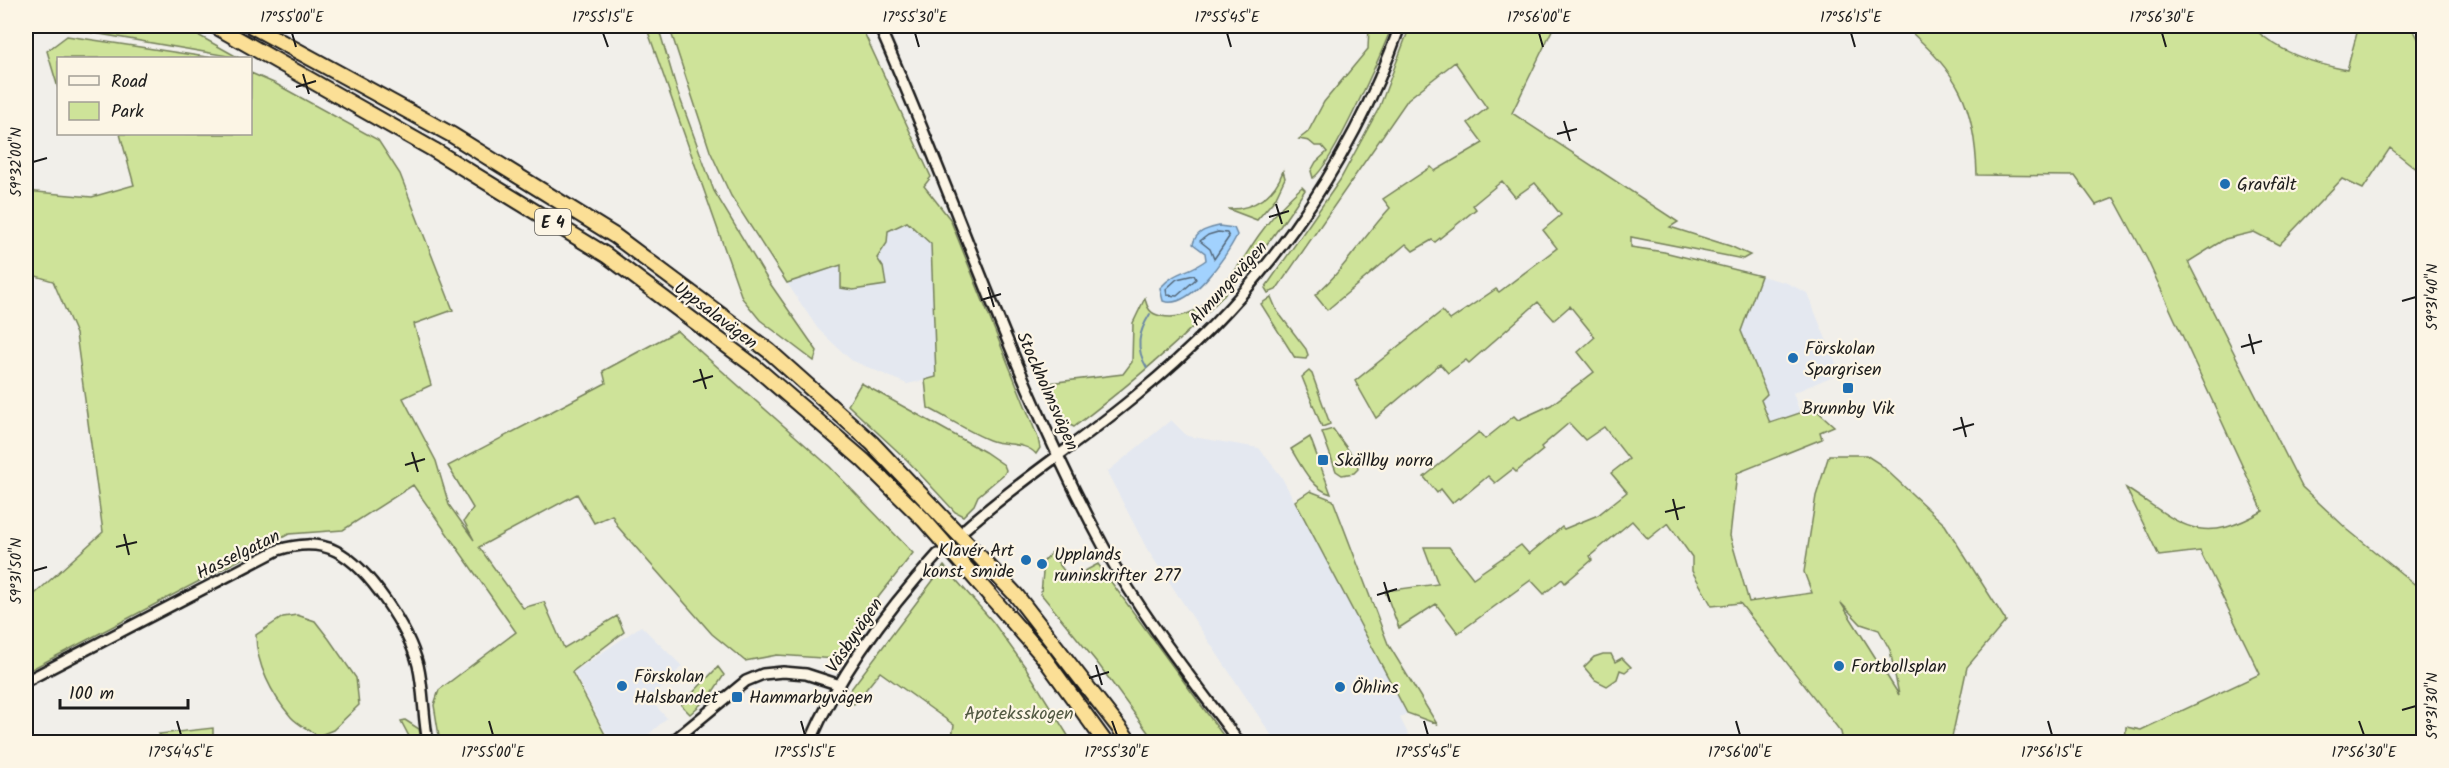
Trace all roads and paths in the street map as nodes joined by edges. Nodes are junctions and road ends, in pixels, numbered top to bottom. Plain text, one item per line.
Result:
1 (215, 26) edge
2 (252, 26) edge
3 (879, 26) edge
4 (1400, 26) edge
5 (1059, 455) junction
6 (966, 528) dead end
7 (938, 554) dead end
8 (26, 681) edge
9 (840, 685) junction
10 (428, 742) edge
11 (672, 742) edge
12 (810, 742) edge
13 (1105, 742) edge
14 (1130, 742) edge
15 (1239, 742) edge

1 - 13 highway, Uppsalavägen / E 4
2 - 14 highway, Uppsalavägen / E 4
3 - 5 street, Stockholmsvägen
4 - 5 street, Almungevägen
5 - 6 street
5 - 15 street, Stockholmsvägen
7 - 9 street, Väsbyvägen
8 - 10 street, Hasselgatan
9 - 11 street
9 - 12 street, Väsbyvägen

